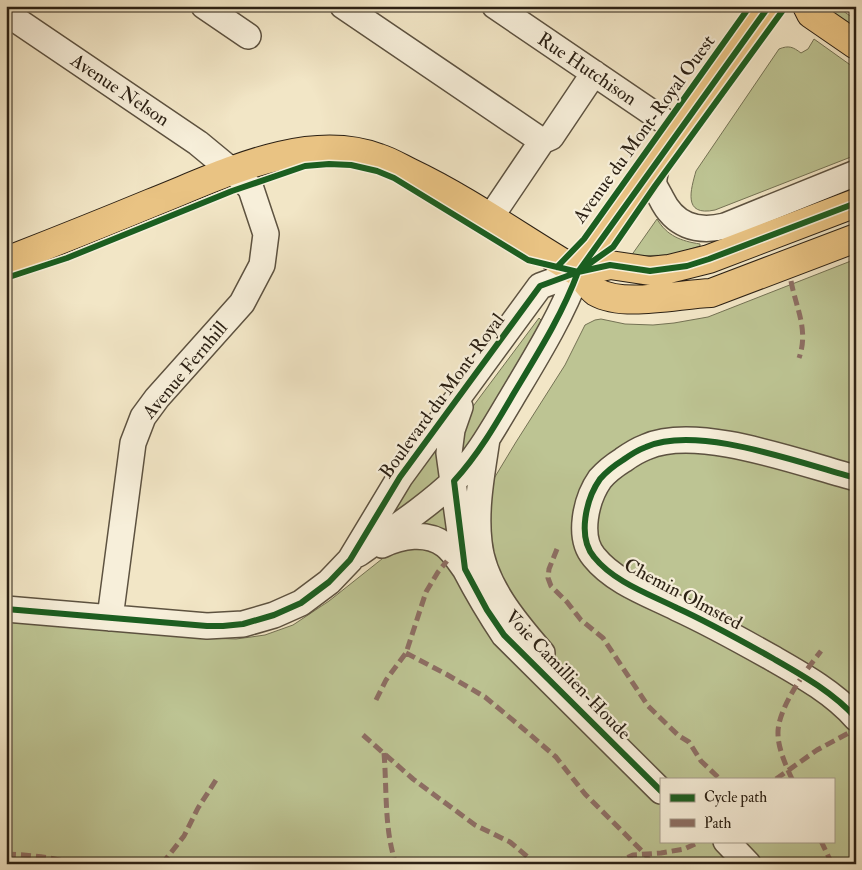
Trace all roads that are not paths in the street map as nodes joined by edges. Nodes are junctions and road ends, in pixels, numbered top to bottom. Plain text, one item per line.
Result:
1 (204, 6) edge
2 (343, 6) edge
3 (495, 6) edge
4 (771, 6) edge
5 (807, 6) edge
6 (6, 13) edge
7 (248, 36) dead end
8 (856, 45) edge
9 (594, 73) junction
10 (679, 131) junction
11 (542, 141) junction
12 (658, 161) junction
13 (232, 171) junction
14 (856, 173) edge
15 (856, 203) edge
16 (490, 218) junction
17 (856, 238) edge
18 (6, 260) edge
19 (578, 272) junction
20 (469, 384) junction
21 (486, 439) junction
22 (856, 478) edge
23 (454, 481) junction
24 (350, 560) junction
25 (465, 569) junction
26 (6, 609) edge
27 (110, 618) junction
28 (856, 718) edge
29 (662, 778) edge
30 (660, 790) edge
31 (713, 842) edge
32 (727, 842) edge
33 (734, 864) edge
34 (748, 864) edge

1 - 7 street
2 - 11 street
3 - 9 street, Rue Hutchison
4 - 10 main road, Avenue du Mont-Royal Ouest
5 - 8 main road
6 - 13 street, Avenue Nelson
9 - 10 street, Rue Hutchison
9 - 11 street
10 - 12 main road, Avenue du Mont-Royal Ouest
11 - 16 street
12 - 14 street
12 - 19 main road, Avenue du Mont-Royal Ouest
13 - 16 main road
13 - 18 main road
13 - 27 street, Avenue Fernhill
15 - 19 main road
16 - 19 main road
17 - 19 main road
19 - 20 street, Boulevard du Mont-Royal
19 - 21 street, Boulevard du Mont-Royal
20 - 23 street, Boulevard du Mont-Royal
20 - 24 street, Boulevard du Mont-Royal
21 - 23 street, Boulevard du Mont-Royal
21 - 29 street, Voie Camillien-Houde
22 - 28 street, Chemin Olmsted
23 - 24 street, Boulevard du Mont-Royal
23 - 25 street, Voie Camillien-Houde
24 - 25 street
24 - 27 street, Boulevard du Mont-Royal
25 - 30 street, Voie Camillien-Houde
26 - 27 street, Boulevard du Mont-Royal
31 - 33 street
32 - 34 street

